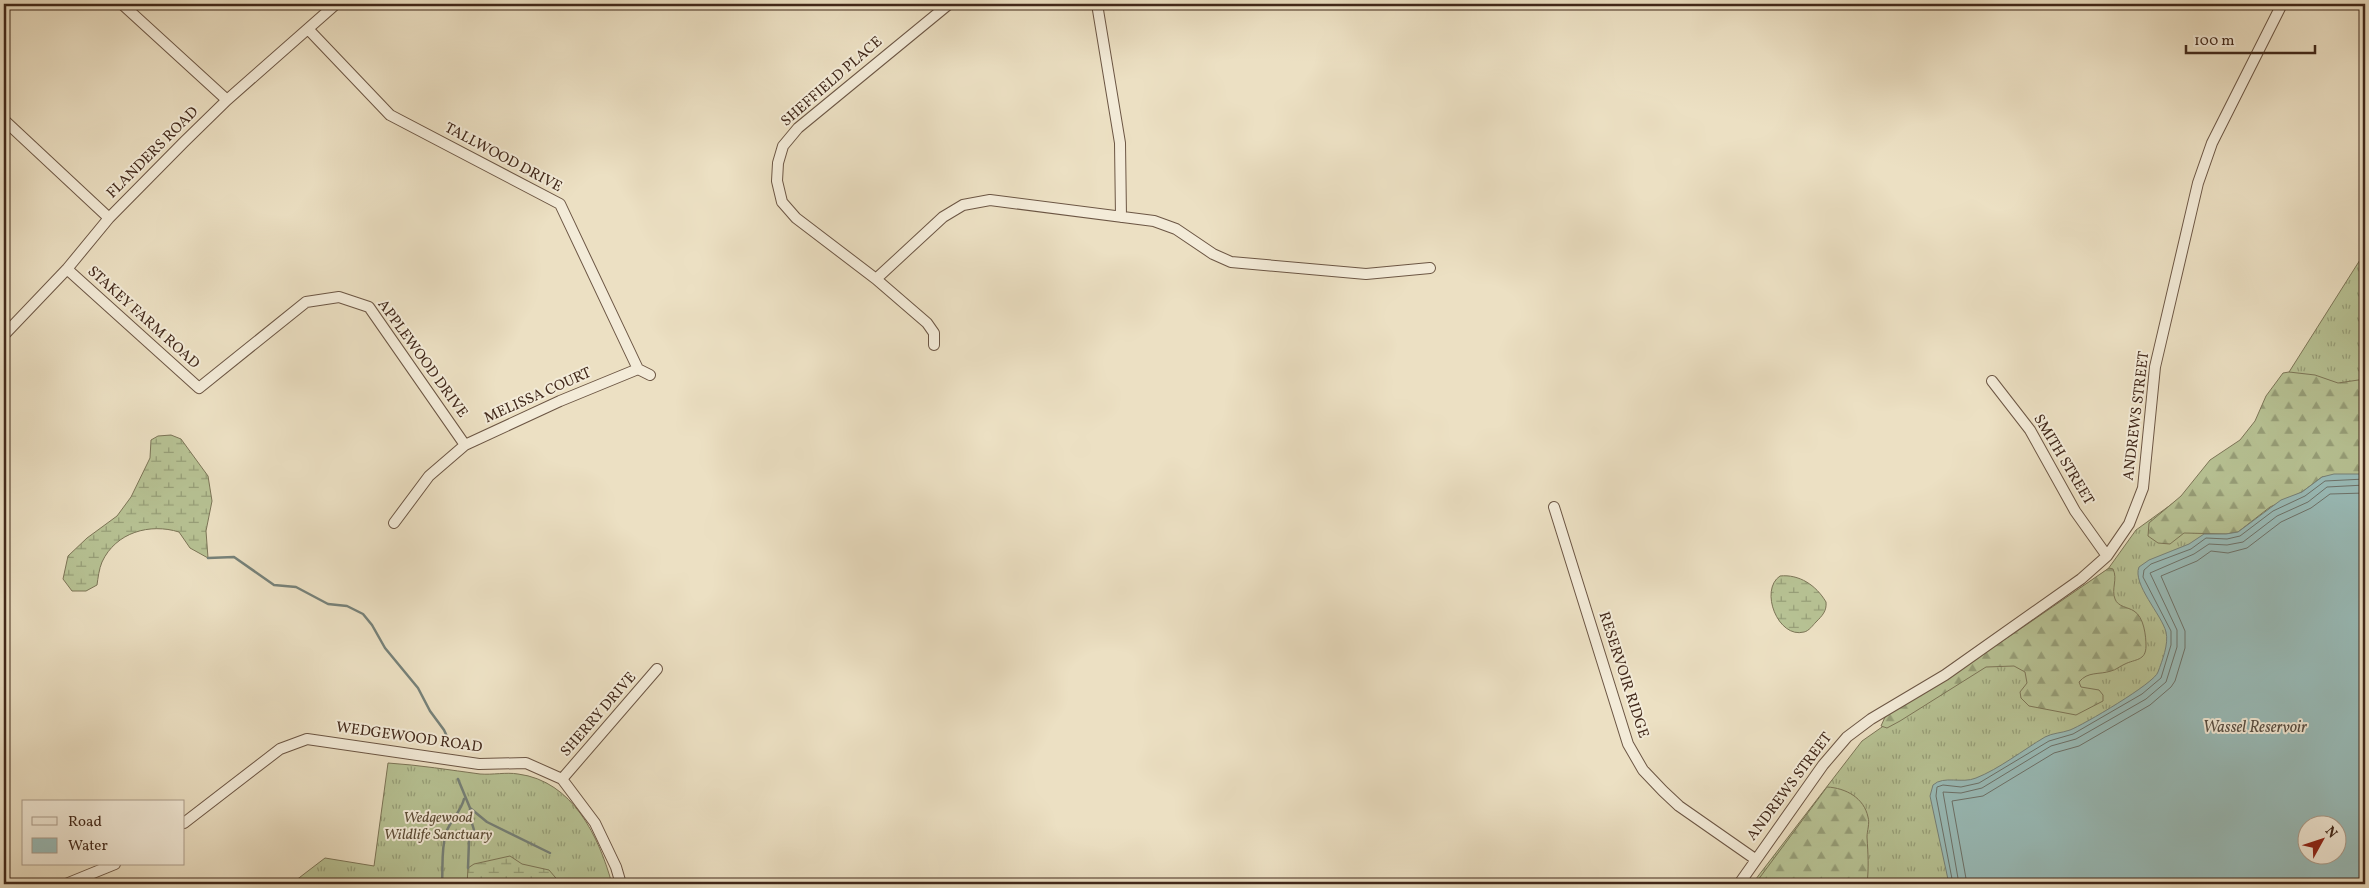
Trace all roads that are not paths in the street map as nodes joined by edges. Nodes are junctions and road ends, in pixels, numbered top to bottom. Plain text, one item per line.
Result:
1 (122, 4) edge
2 (336, 4) edge
3 (949, 4) edge
4 (1097, 4) edge
5 (2282, 4) edge
6 (309, 30) junction
7 (227, 100) junction
8 (4, 120) edge
9 (1121, 216) junction
10 (109, 218) junction
11 (1430, 268) dead end
12 (67, 269) junction
13 (876, 278) junction
14 (4, 335) edge
15 (934, 345) dead end
16 (638, 369) junction
17 (650, 375) dead end
18 (1992, 381) dead end
19 (199, 388) joint
20 (465, 446) junction
21 (1554, 507) dead end
22 (394, 524) dead end
23 (2106, 556) junction
24 (657, 669) dead end
25 (562, 780) junction
26 (185, 822) edge
27 (1755, 859) junction
28 (110, 866) edge
29 (66, 884) edge
30 (621, 884) edge
31 (1740, 884) edge

1 - 7 street
2 - 6 street, FLANDERS ROAD
3 - 13 street, SHEFFIELD PLACE
4 - 9 street
5 - 23 street, ANDREWS STREET
6 - 7 street, FLANDERS ROAD
6 - 16 street, TALLWOOD DRIVE
7 - 10 street, FLANDERS ROAD
8 - 10 street
9 - 11 street
9 - 13 street
10 - 12 street, FLANDERS ROAD
12 - 14 street, FLANDERS ROAD
12 - 19 street, STAKEY FARM ROAD
13 - 15 street, SHEFFIELD PLACE
16 - 17 street
16 - 20 street, MELISSA COURT
18 - 23 street, SMITH STREET
19 - 20 street, APPLEWOOD DRIVE
20 - 22 street, MELISSA COURT
21 - 27 street, RESERVOIR RIDGE
23 - 27 street, ANDREWS STREET
24 - 25 street, SHERRY DRIVE
25 - 26 street, WEDGEWOOD ROAD
25 - 30 street, WEDGEWOOD ROAD
27 - 31 street, ANDREWS STREET
28 - 29 street

